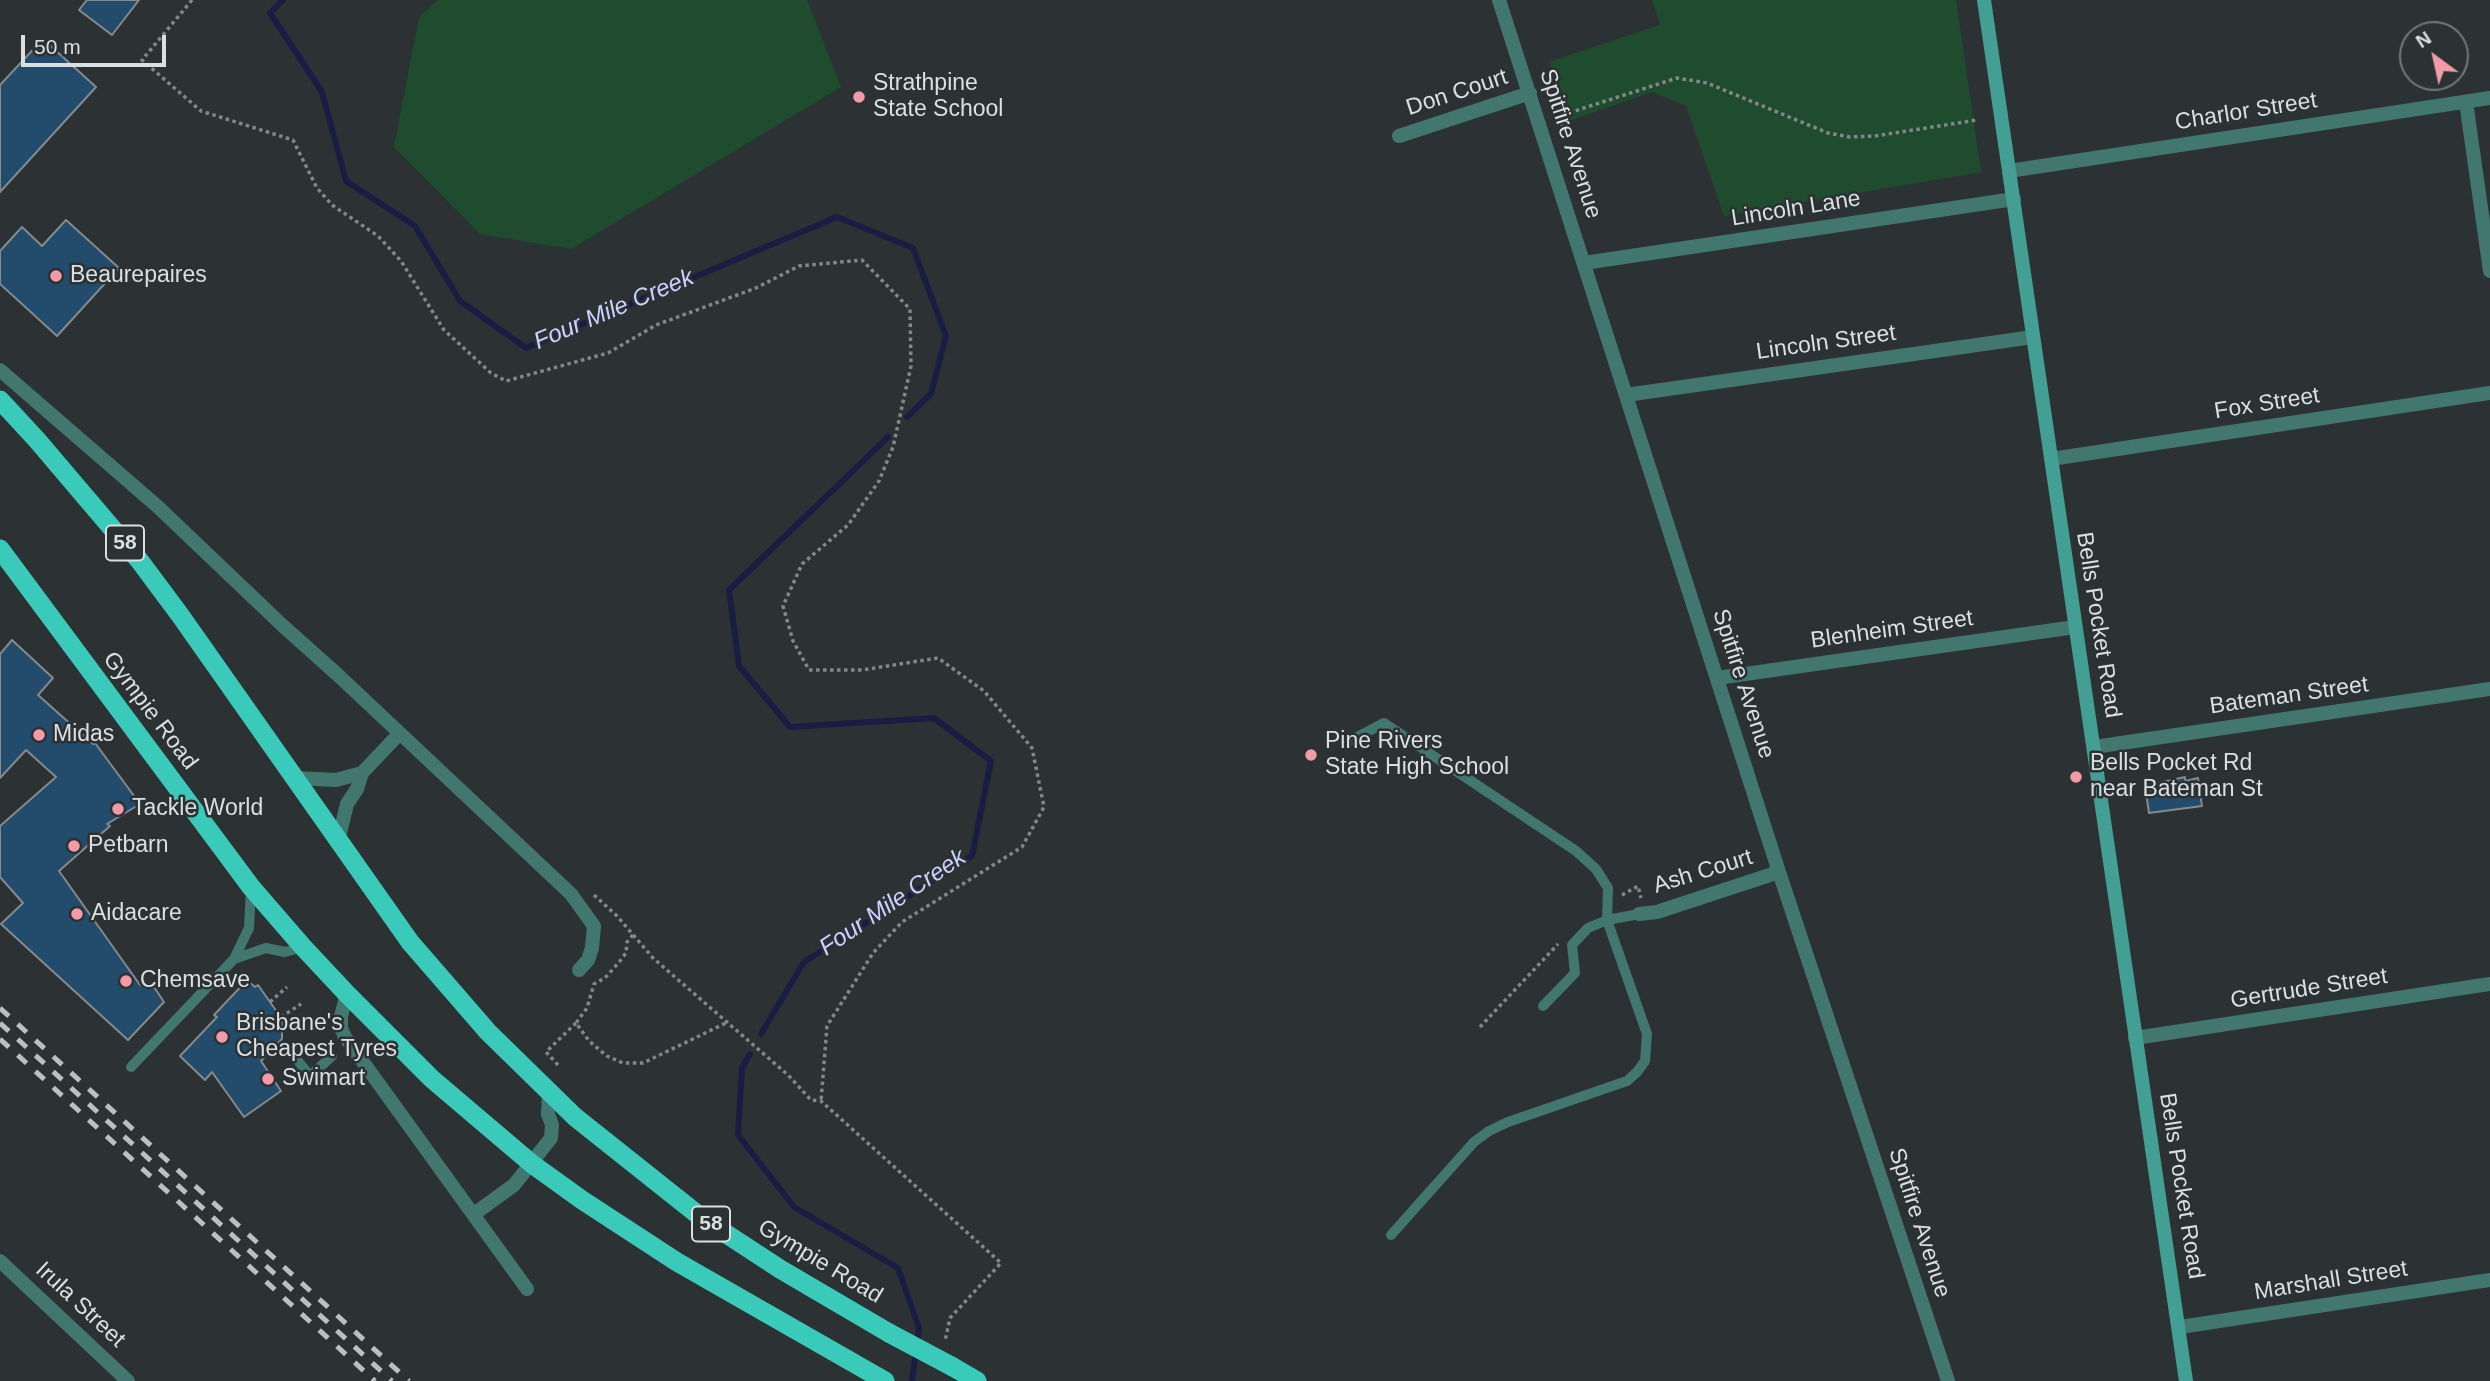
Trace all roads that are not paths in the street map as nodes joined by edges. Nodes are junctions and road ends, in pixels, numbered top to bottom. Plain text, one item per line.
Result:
1 (1499, 0) edge
2 (1984, 0) edge
3 (1530, 93) junction
4 (2490, 98) edge
5 (2466, 102) junction
6 (1399, 136) dead end
7 (2009, 171) junction
8 (2014, 198) junction
9 (1584, 263) junction
10 (2490, 271) edge
11 (2033, 337) junction
12 (0, 370) edge
13 (2490, 393) edge
14 (1626, 395) junction
15 (0, 400) edge
16 (2050, 460) junction
17 (0, 550) edge
18 (2075, 627) junction
19 (1717, 678) junction
20 (2490, 689) edge
21 (399, 734) junction
22 (1348, 742) dead end
23 (2094, 747) junction
24 (362, 773) junction
25 (295, 778) junction
26 (338, 841) junction
27 (1779, 872) junction
28 (251, 887) junction
29 (1639, 914) joint
30 (1607, 920) junction
31 (303, 947) junction
32 (234, 959) junction
33 (579, 970) dead end
34 (2490, 985) edge
35 (347, 994) junction
36 (1543, 1006) dead end
37 (2135, 1038) junction
38 (290, 1051) dead end
39 (332, 1056) dead end
40 (131, 1067) dead end
41 (549, 1092) junction
42 (532, 1164) junction
43 (474, 1214) junction
44 (1391, 1235) dead end
45 (0, 1261) edge
46 (2490, 1280) edge
47 (527, 1289) dead end
48 (2180, 1327) junction
49 (883, 1380) edge
50 (128, 1381) edge
51 (977, 1381) edge
52 (1948, 1381) edge
53 (2186, 1381) edge

1 - 3 street, Spitfire Avenue
2 - 7 main road, Bells Pocket Road
3 - 6 street, Don Court
3 - 9 street, Spitfire Avenue
4 - 5 street, Charlor Street
5 - 7 street, Charlor Street
5 - 10 street
7 - 8 main road, Bells Pocket Road
8 - 9 street, Lincoln Lane
8 - 11 main road, Bells Pocket Road
9 - 14 street, Spitfire Avenue
11 - 14 street, Lincoln Street
11 - 16 main road, Bells Pocket Road
12 - 21 street
13 - 16 street, Fox Street
14 - 19 street, Spitfire Avenue
15 - 25 highway, Gympie Road / 58
16 - 18 main road, Bells Pocket Road
17 - 28 highway, Gympie Road / 58
18 - 19 street, Blenheim Street
18 - 23 main road, Bells Pocket Road
19 - 27 street, Spitfire Avenue
20 - 23 street, Bateman Street
21 - 24 street
21 - 33 street
22 - 30 lane
23 - 37 main road, Bells Pocket Road
24 - 25 street
24 - 26 street
25 - 26 highway, Gympie Road / 58
26 - 41 highway, Gympie Road / 58
27 - 29 street, Ash Court
27 - 52 street, Spitfire Avenue
28 - 31 highway, Gympie Road / 58
28 - 32 lane
29 - 30 lane
30 - 36 lane
30 - 44 lane
31 - 32 lane
31 - 35 highway, Gympie Road / 58
32 - 40 lane
34 - 37 street, Gertrude Street
35 - 42 highway, Gympie Road / 58
35 - 43 street
37 - 48 main road, Bells Pocket Road
38 - 39 lane
41 - 42 street
41 - 51 highway, Gympie Road / 58, bridge
42 - 43 street
42 - 49 highway, Gympie Road / 58
43 - 47 street
45 - 50 street, Irula Street
46 - 48 street, Marshall Street
48 - 53 main road, Bells Pocket Road

